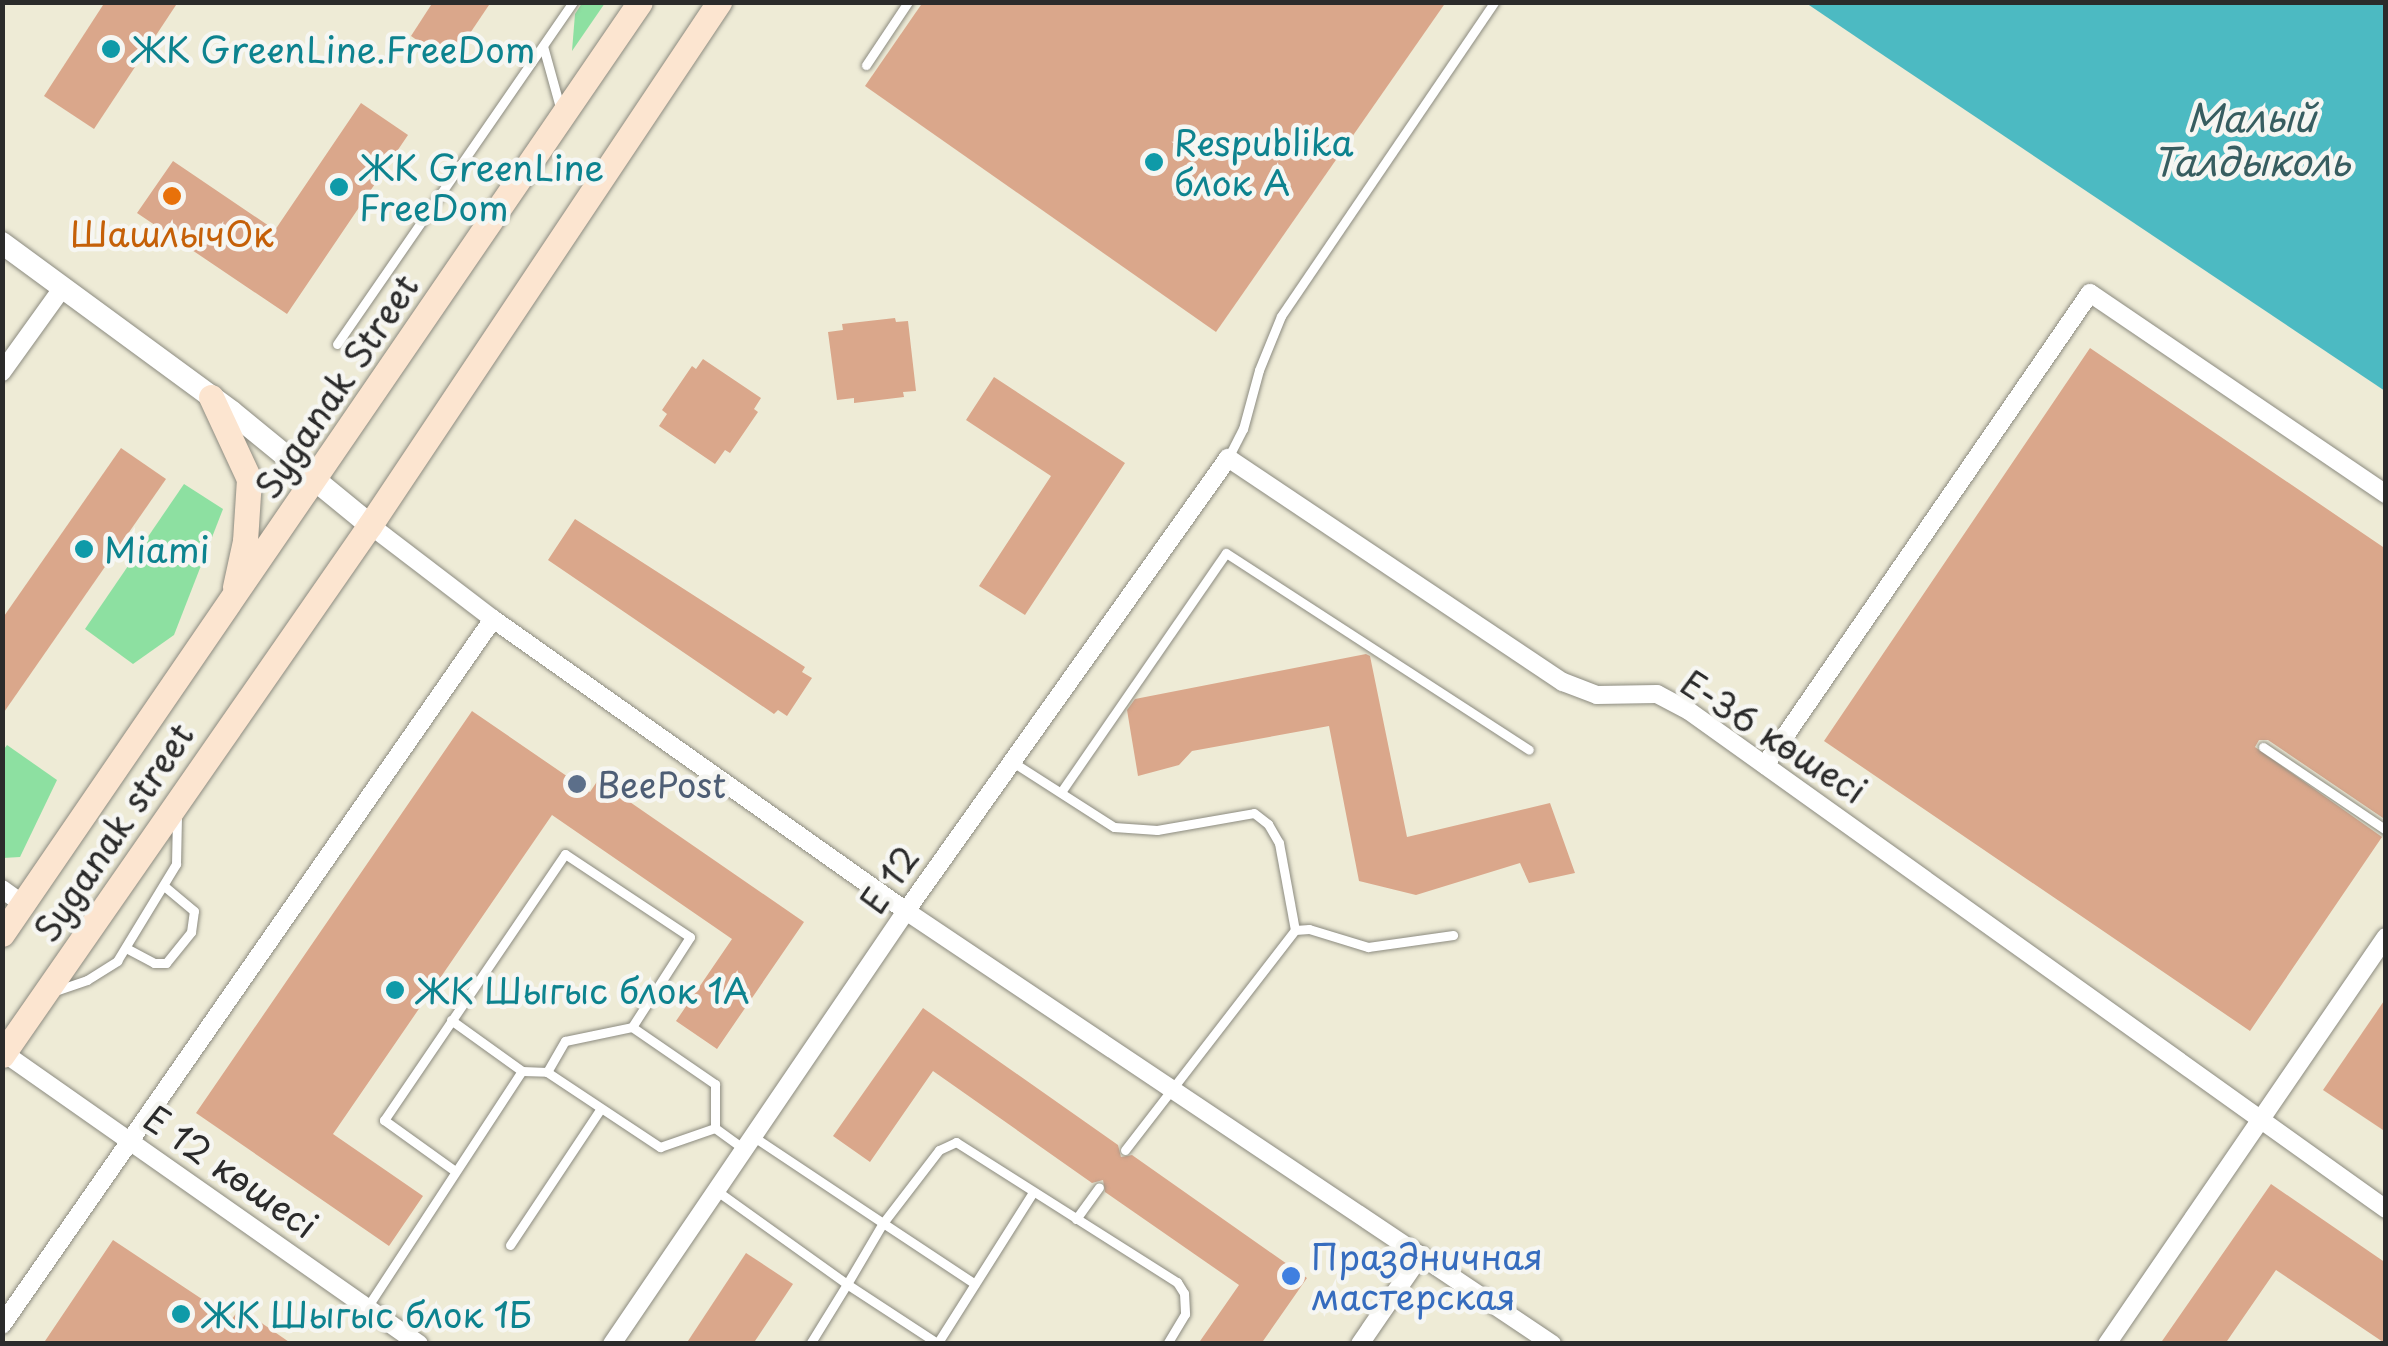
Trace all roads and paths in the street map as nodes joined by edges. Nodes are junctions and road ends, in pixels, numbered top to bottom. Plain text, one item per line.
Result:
1 (573, 2) edge
2 (640, 2) edge
3 (719, 2) edge
4 (908, 2) edge
5 (1494, 2) edge
6 (543, 46) junction
7 (866, 66) dead end
8 (562, 116) junction
9 (2, 243) edge
10 (63, 288) junction
11 (337, 344) dead end
12 (2, 372) edge
13 (212, 397) junction
14 (1228, 458) junction
15 (313, 480) junction
16 (2386, 494) edge
17 (370, 526) junction
18 (231, 605) junction
19 (492, 618) junction
20 (2262, 747) dead end
21 (1529, 750) dead end
22 (1011, 762) junction
23 (1765, 764) junction
24 (1061, 792) junction
25 (178, 800) junction
26 (2386, 830) edge
27 (164, 886) junction
28 (13, 896) edge
29 (906, 911) junction
30 (1295, 930) junction
31 (2, 934) edge
32 (1453, 935) dead end
33 (2386, 937) edge
34 (126, 948) junction
35 (43, 996) junction
36 (451, 1020) junction
37 (632, 1027) junction
38 (3, 1054) edge
39 (522, 1071) junction
40 (547, 1072) junction
41 (1170, 1087) junction
42 (601, 1108) junction
43 (2265, 1118) junction
44 (714, 1128) junction
45 (133, 1143) junction
46 (750, 1144) junction
47 (1124, 1150) dead end
48 (454, 1171) junction
49 (1099, 1187) dead end
50 (717, 1191) junction
51 (1034, 1192) junction
52 (2386, 1209) edge
53 (1076, 1219) junction
54 (883, 1224) junction
55 (510, 1245) dead end
56 (1421, 1255) junction
57 (846, 1284) junction
58 (974, 1284) junction
59 (368, 1306) junction
60 (2, 1325) edge
61 (398, 1338) edge
62 (937, 1343) edge
63 (420, 1344) edge
64 (612, 1344) edge
65 (810, 1344) edge
66 (1167, 1344) edge
67 (1360, 1344) edge
68 (1552, 1344) edge
69 (2106, 1344) edge

1 - 6 lane
2 - 8 main road, Syganak Street
3 - 17 main road, Syganak Street
4 - 7 lane
5 - 14 lane
6 - 8 lane
6 - 11 lane
8 - 15 main road, Syganak Street
9 - 10 street
10 - 12 street
10 - 13 street
13 - 15 street
13 - 18 main road
14 - 22 street, E 12
14 - 23 street, Е-36 көшесі
15 - 17 street
15 - 18 main road, Syganak Street
16 - 23 street
17 - 19 street
17 - 25 main road, Syganak Street
18 - 28 main road, Syganak Street
19 - 29 street
19 - 45 street
20 - 26 lane
21 - 24 lane
22 - 24 lane
22 - 29 street, E 12
23 - 43 street, Е-36 көшесі
24 - 30 lane
25 - 27 lane
25 - 35 main road, Syganak street
27 - 34 lane
27 - 34 lane
28 - 31 main road, Syganak street
29 - 41 street
29 - 46 street, E 12
30 - 32 lane
30 - 41 lane
33 - 43 street
34 - 35 lane
35 - 38 main road, Syganak street
36 - 37 lane
36 - 39 lane
36 - 48 lane
37 - 40 lane
37 - 44 lane
38 - 45 street, Е 12 көшесі
39 - 40 lane
39 - 48 lane
40 - 42 lane
41 - 47 lane
41 - 56 street
42 - 44 lane
42 - 55 lane
43 - 52 street, Е-36 көшесі
43 - 69 street
44 - 46 lane
45 - 59 street, Е 12 көшесі
45 - 60 street
46 - 50 street, E 12
46 - 54 lane
48 - 59 lane
49 - 53 lane
50 - 57 lane
50 - 64 street, E 12
51 - 53 lane
51 - 54 lane
51 - 58 lane
53 - 66 lane
54 - 57 lane
54 - 58 lane
56 - 67 street
56 - 68 street
57 - 62 lane
57 - 65 lane
58 - 62 lane
59 - 61 street, Е 12 көшесі
61 - 63 street, Е 12 көшесі

